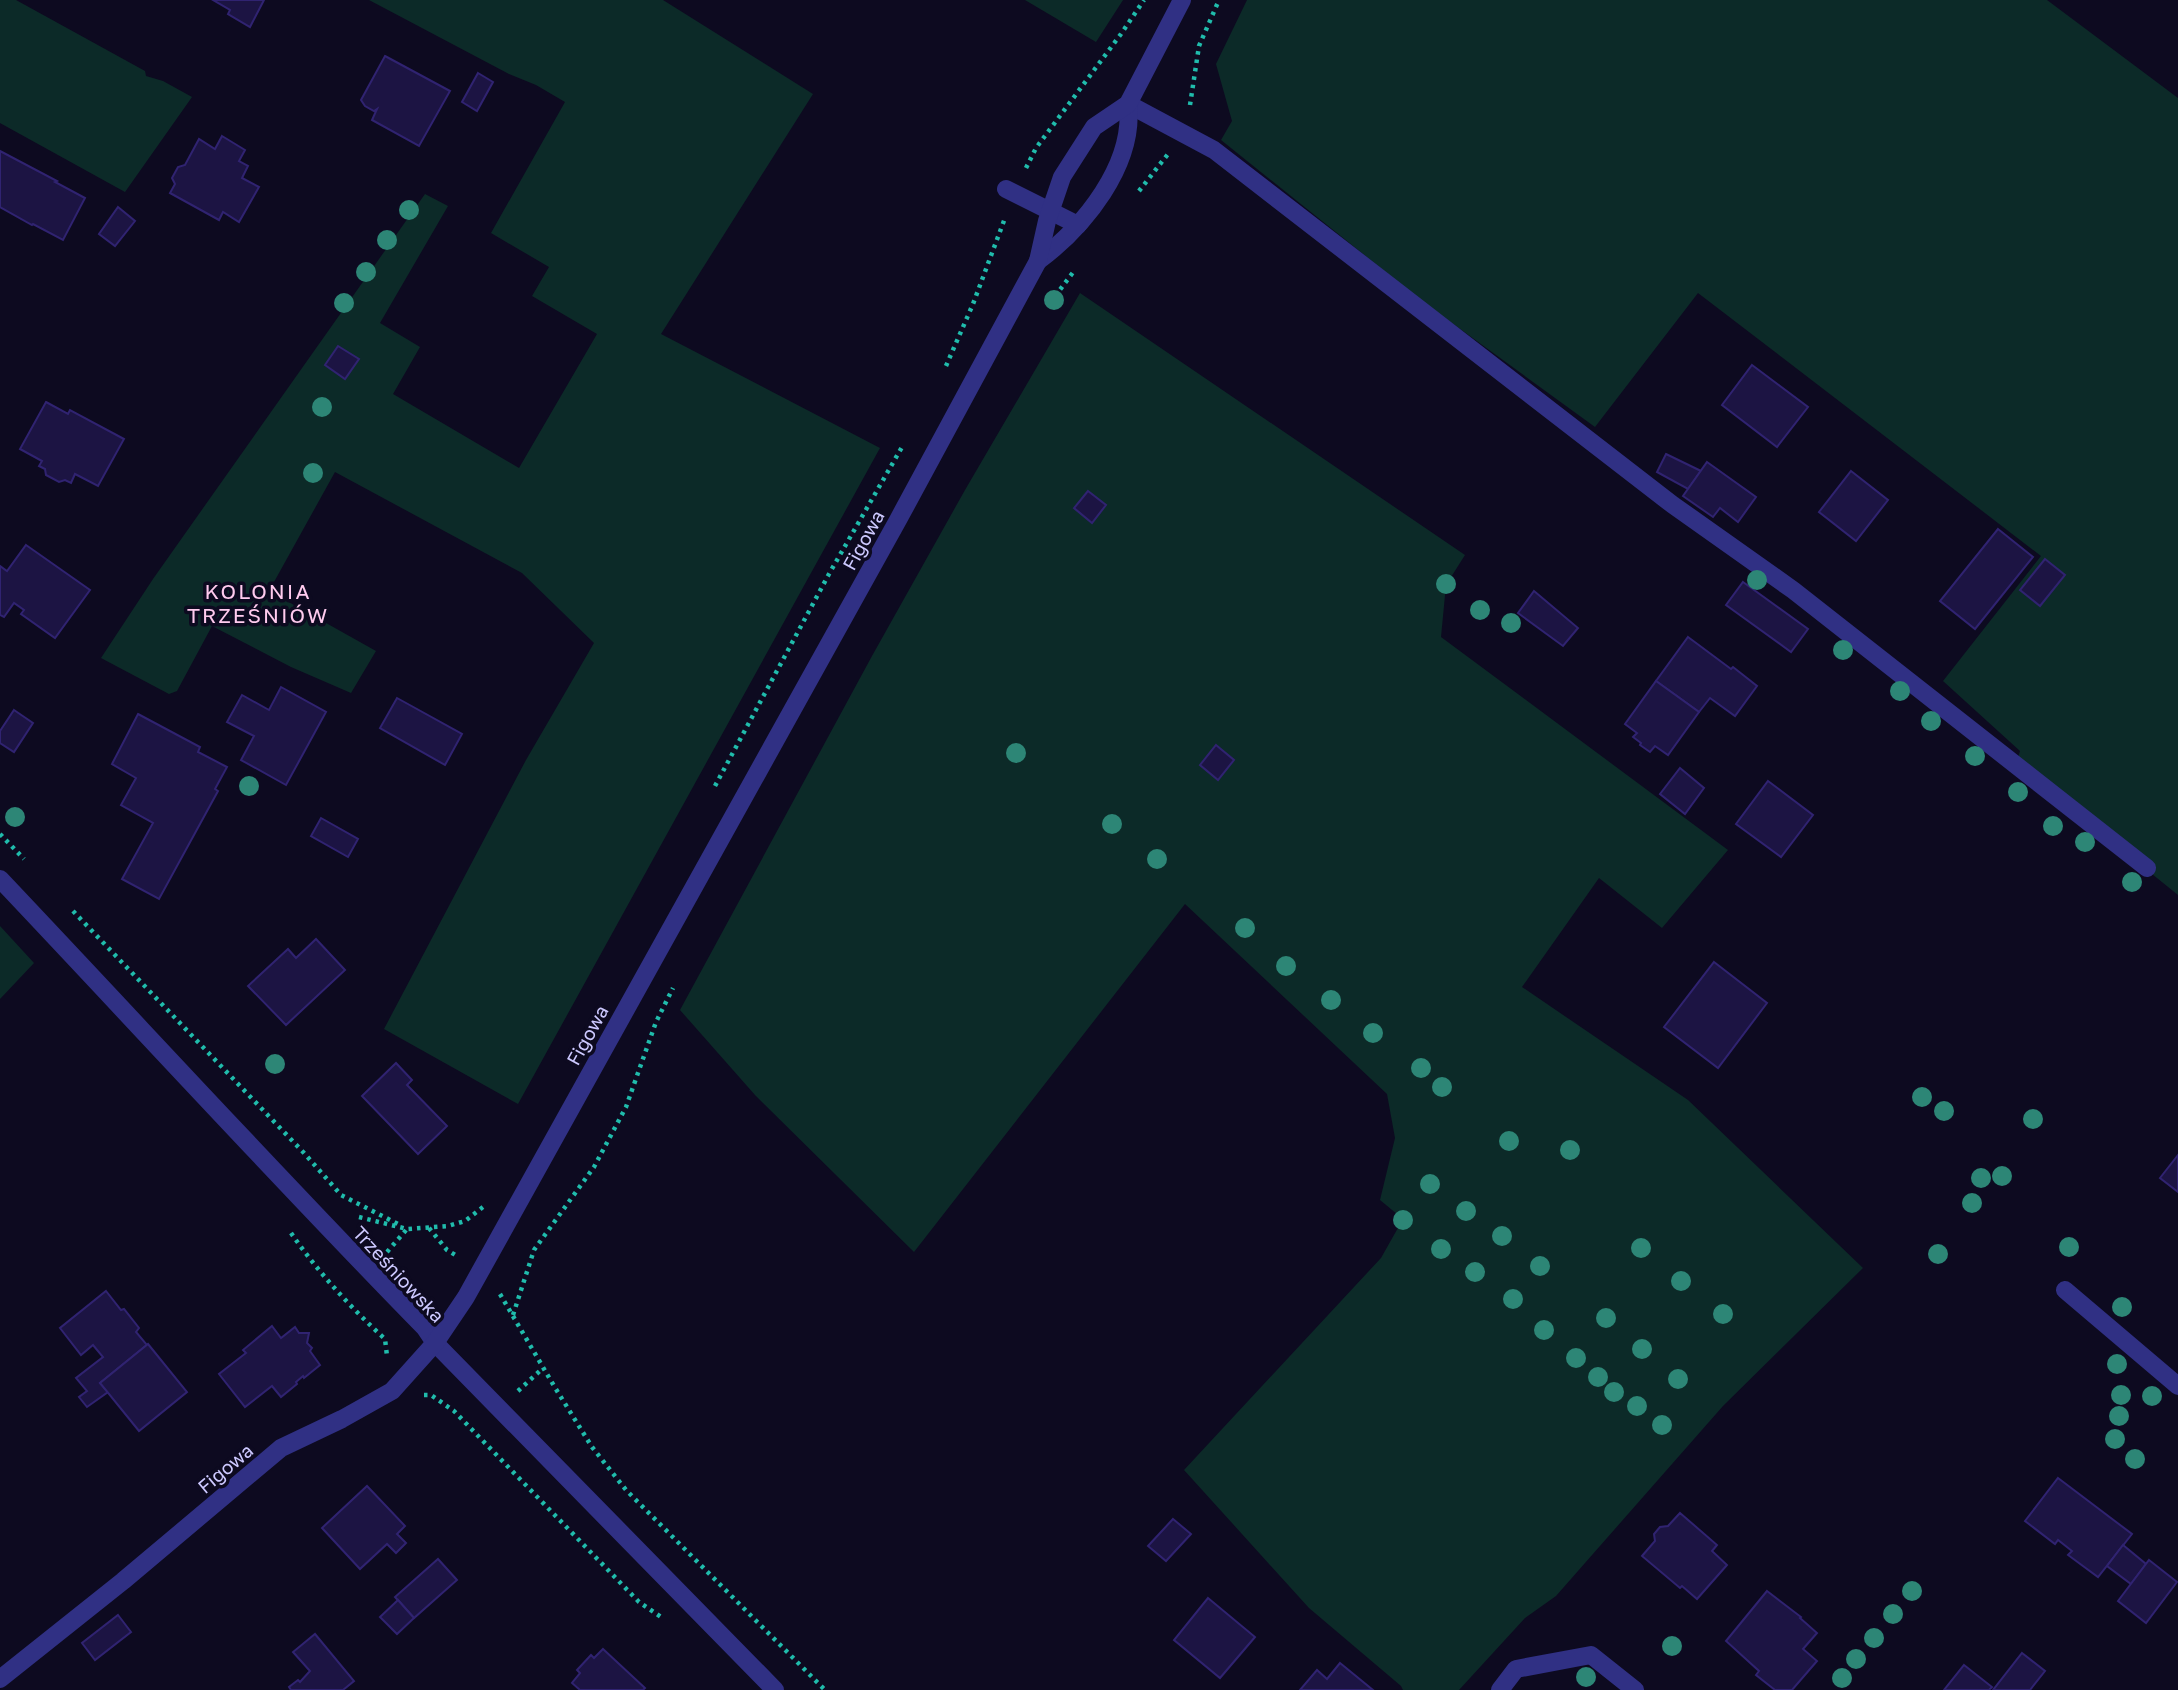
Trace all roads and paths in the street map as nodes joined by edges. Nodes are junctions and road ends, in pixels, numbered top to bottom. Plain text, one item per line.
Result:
1 (1144, 0) edge
2 (1182, 0) edge
3 (1128, 104) junction
4 (1011, 191) junction
5 (1050, 211) junction
6 (1078, 225) junction
7 (1038, 261) junction
8 (1078, 265) dead end
9 (1049, 305) dead end
10 (943, 374) dead end
11 (906, 440) dead end
12 (712, 790) dead end
13 (0, 834) edge
14 (28, 864) dead end
15 (2147, 868) dead end
16 (0, 879) edge
17 (66, 904) dead end
18 (679, 977) dead end
19 (483, 1207) dead end
20 (284, 1223) dead end
21 (428, 1227) junction
22 (479, 1271) junction
23 (2065, 1290) dead end
24 (513, 1315) junction
25 (435, 1343) junction
26 (2178, 1386) edge
27 (420, 1394) dead end
28 (384, 1396) junction
29 (668, 1622) dead end
30 (0, 1679) edge
31 (775, 1690) edge
32 (825, 1690) edge
33 (1500, 1690) edge
34 (1635, 1690) edge

1 - 4 path
2 - 3 street
3 - 5 street
3 - 6 street
3 - 15 street
4 - 5 street
4 - 10 path
5 - 6 street
5 - 7 street
6 - 7 street
7 - 22 street, Figowa
8 - 9 path
11 - 12 path
13 - 14 path
16 - 25 street, Trześniowska
17 - 21 path
18 - 24 path
19 - 21 path
20 - 28 path
21 - 22 path
22 - 24 path
22 - 25 street, Figowa
23 - 26 street
24 - 32 path
25 - 28 street, Figowa
25 - 31 street, Trześniowska
27 - 29 path
28 - 30 street, Figowa
33 - 34 street

